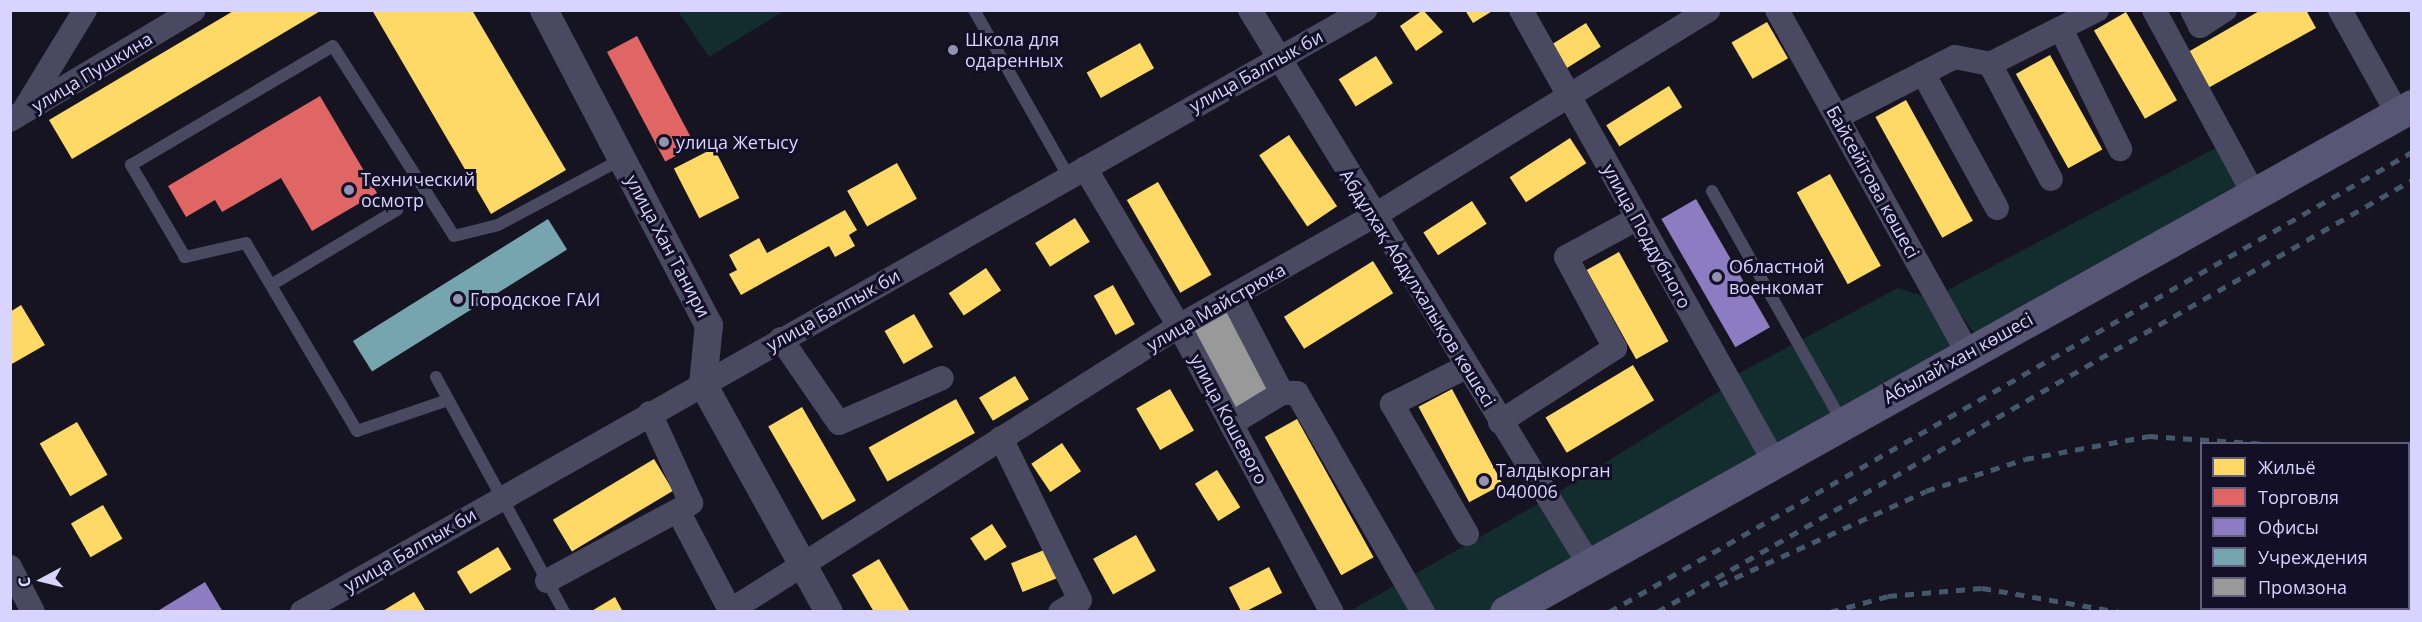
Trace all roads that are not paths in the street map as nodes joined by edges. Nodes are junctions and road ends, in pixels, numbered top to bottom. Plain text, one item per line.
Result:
1 (85, 10) edge
2 (194, 10) edge
3 (544, 10) edge
4 (974, 10) edge
5 (1250, 10) edge
6 (1365, 10) edge
7 (1521, 10) edge
8 (1709, 10) edge
9 (1777, 10) edge
10 (2097, 10) edge
11 (2154, 10) edge
12 (2192, 10) edge
13 (2225, 10) edge
14 (2340, 10) edge
15 (2061, 28) junction
16 (1279, 58) junction
17 (1990, 64) junction
18 (1923, 73) junction
19 (1569, 96) junction
20 (2405, 110) edge
21 (16, 117) edge
22 (1837, 117) junction
23 (2120, 149) dead end
24 (622, 159) junction
25 (1077, 172) junction
26 (2051, 179) dead end
27 (1712, 191) dead end
28 (2254, 194) junction
29 (1997, 208) dead end
30 (397, 210) dead end
31 (1372, 217) junction
32 (1638, 218) junction
33 (271, 285) junction
34 (1232, 297) junction
35 (1179, 326) junction
36 (781, 339) junction
37 (1968, 353) junction
38 (1466, 367) junction
39 (436, 377) dead end
40 (942, 378) dead end
41 (703, 384) junction
42 (1282, 393) junction
43 (448, 400) junction
44 (650, 413) junction
45 (1500, 422) junction
46 (1843, 423) junction
47 (1231, 424) junction
48 (1001, 438) junction
49 (1774, 461) junction
50 (500, 499) junction
51 (678, 511) junction
52 (1467, 534) dead end
53 (802, 562) junction
54 (1589, 564) junction
55 (10, 567) edge
56 (547, 582) junction
57 (729, 611) edge
58 (33, 612) edge
59 (302, 612) edge
60 (564, 612) edge
61 (830, 612) edge
62 (1060, 612) edge
63 (1332, 612) edge
64 (1423, 612) edge
65 (1506, 612) edge

1 - 21 street, улица Пушкина
2 - 21 street, улица Пушкина
3 - 24 street, улица Хан Танири
4 - 25 lane
5 - 16 street, Абдұлхақ Абдұлхалықов көшесі
6 - 16 street, улица Балпык би
7 - 19 street, улица Поддубного
8 - 19 street, улица Майстрюка
9 - 22 street, Байсейітова көшесі
10 - 15 street
11 - 28 street
12 - 13 street
14 - 20 street
15 - 17 street
15 - 23 street
16 - 25 street, улица Балпык би
16 - 31 street, Абдұлхақ Абдұлхалықов көшесі
17 - 18 street
17 - 26 street
18 - 22 street
18 - 29 street
19 - 31 street, улица Майстрюка
19 - 32 street, улица Поддубного
20 - 28 main road, Абылай хан көшесі
22 - 37 street, Байсейітова көшесі
24 - 33 lane
24 - 41 street, улица Хан Танири
25 - 35 street, улица Кошевого
25 - 36 street, улица Балпык би
27 - 46 lane
28 - 37 main road, Абылай хан көшесі
30 - 33 lane
31 - 34 street, улица Майстрюка
31 - 38 street, Абдұлхақ Абдұлхалықов көшесі
32 - 45 street
32 - 49 street, улица Поддубного
33 - 43 lane
34 - 35 street, улица Майстрюка
34 - 42 street
35 - 47 street, улица Кошевого
35 - 48 street, улица Майстрюка
36 - 40 street
36 - 41 street, улица Балпык би
37 - 46 main road, Абылай хан көшесі
38 - 45 street, Абдұлхақ Абдұлхалықов көшесі
38 - 52 street
39 - 43 lane
41 - 44 street, улица Балпык би
41 - 53 street
42 - 47 street
42 - 64 street
43 - 50 lane
44 - 50 street, улица Балпык би
44 - 51 street
45 - 54 street, Абдұлхақ Абдұлхалықов көшесі
46 - 49 main road, Абылай хан көшесі
47 - 63 street, улица Кошевого
48 - 53 street, улица Майстрюка
48 - 62 street
49 - 54 main road, Абылай хан көшесі
50 - 56 lane
50 - 59 street, улица Балпык би
51 - 56 street
51 - 57 street
53 - 57 street, улица Майстрюка
53 - 61 street
54 - 65 main road, Абылай хан көшесі
55 - 58 street
56 - 60 lane

